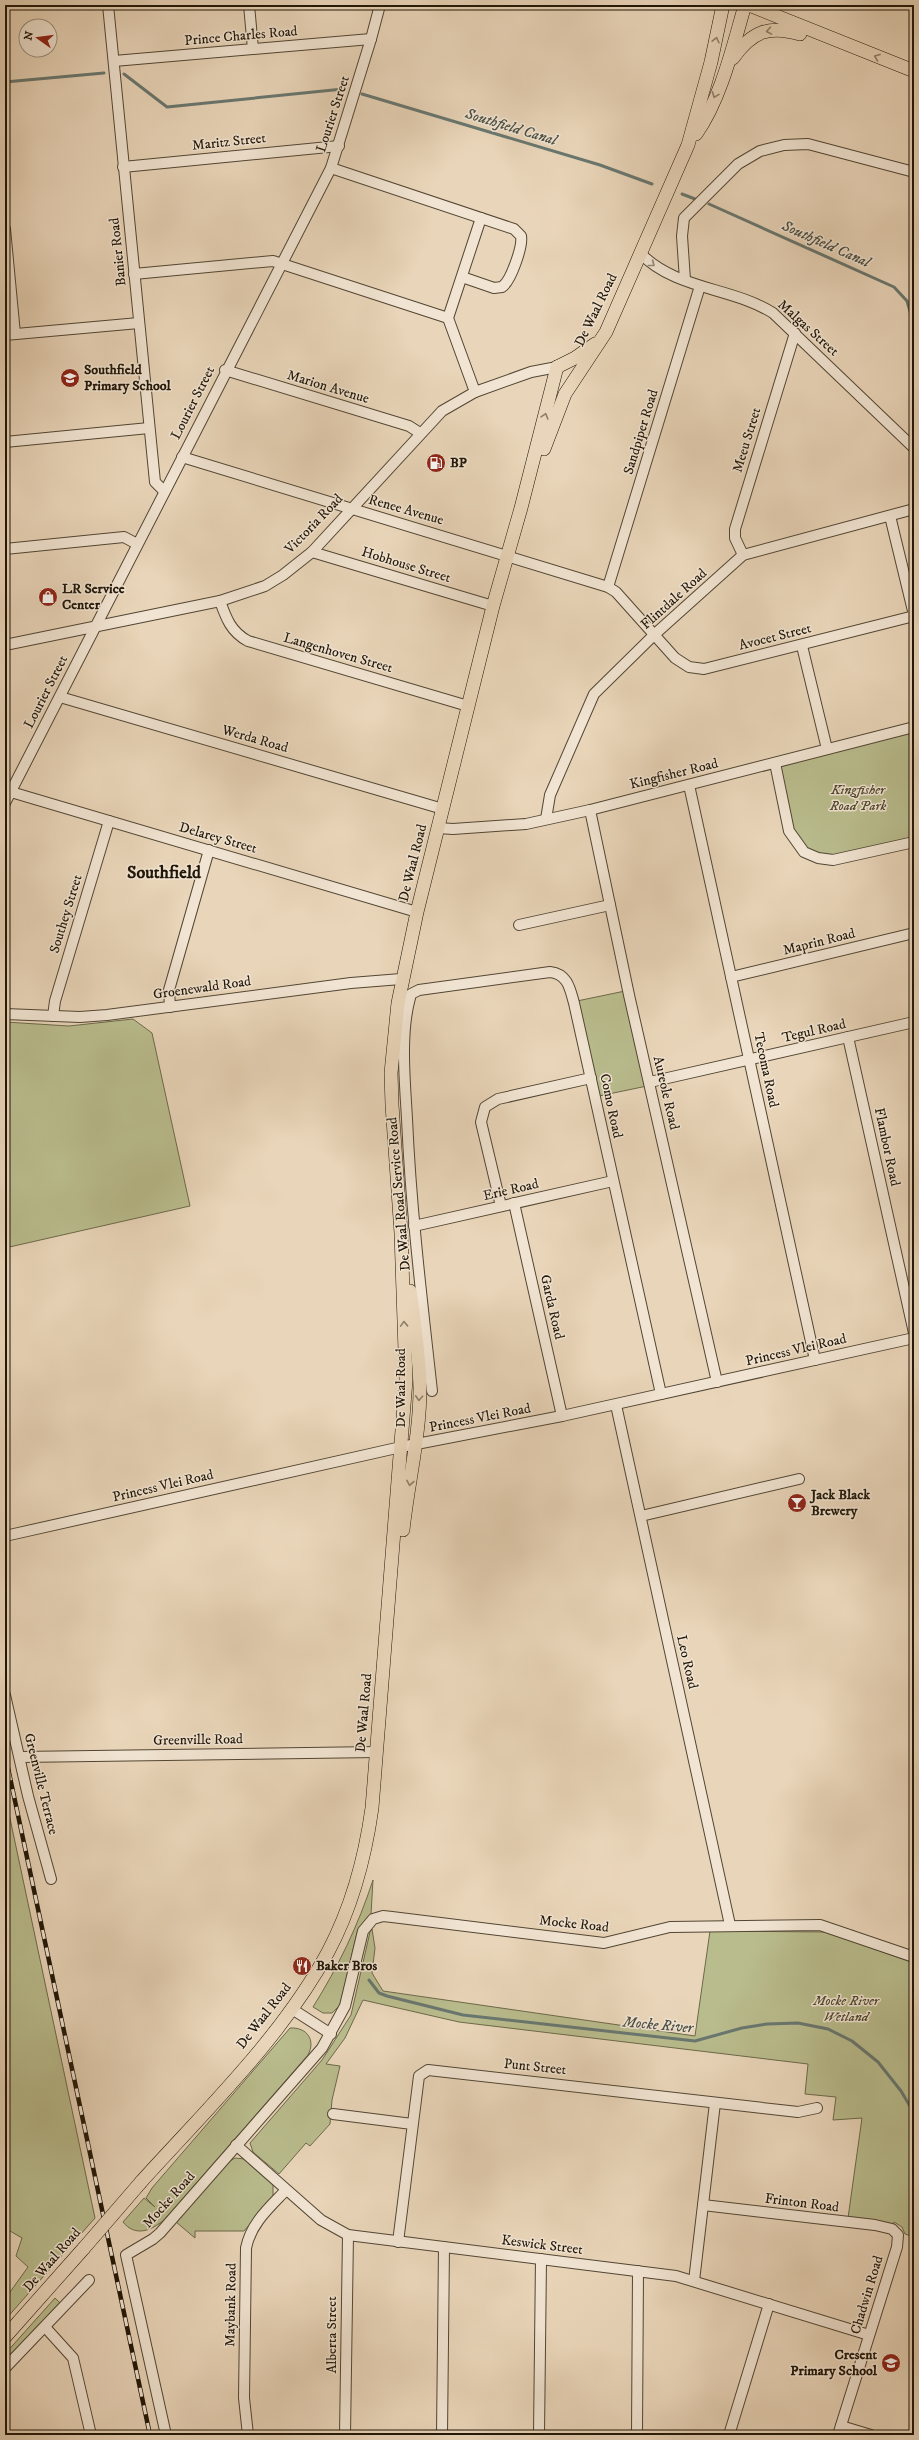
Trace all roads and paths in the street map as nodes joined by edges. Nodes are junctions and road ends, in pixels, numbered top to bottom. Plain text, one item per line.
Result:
1 (108, 5) edge
2 (249, 5) edge
3 (380, 5) edge
4 (723, 5) edge
5 (745, 5) edge
6 (749, 5) edge
7 (822, 35) junction
8 (371, 39) junction
9 (253, 49) junction
10 (115, 69) junction
11 (725, 70) junction
12 (914, 71) edge
13 (688, 145) junction
14 (339, 146) junction
15 (123, 167) junction
16 (331, 168) junction
17 (914, 172) edge
18 (481, 218) junction
19 (5, 229) edge
20 (640, 253) junction
21 (281, 263) junction
22 (134, 274) junction
23 (462, 277) junction
24 (684, 280) junction
25 (700, 286) junction
26 (448, 318) junction
27 (139, 323) junction
28 (795, 333) junction
29 (10, 335) edge
30 (601, 340) junction
31 (557, 367) junction
32 (225, 370) junction
33 (569, 388) junction
34 (475, 392) junction
35 (149, 428) junction
36 (420, 433) junction
37 (5, 442) edge
38 (914, 448) edge
39 (182, 457) junction
40 (164, 491) junction
41 (352, 508) junction
42 (521, 508) junction
43 (914, 509) edge
44 (890, 516) junction
45 (137, 544) junction
46 (5, 548) edge
47 (312, 552) junction
48 (508, 555) junction
49 (743, 555) junction
50 (608, 587) junction
51 (220, 601) junction
52 (493, 606) junction
53 (914, 616) edge
54 (95, 628) junction
55 (655, 634) junction
56 (5, 645) edge
57 (802, 646) junction
58 (60, 697) junction
59 (468, 706) junction
60 (914, 727) edge
61 (827, 749) junction
62 (775, 763) junction
63 (688, 785) junction
64 (10, 792) junction
65 (5, 803) edge
66 (443, 809) junction
67 (590, 810) junction
68 (546, 820) junction
69 (109, 822) junction
70 (438, 828) junction
71 (914, 842) edge
72 (209, 850) junction
73 (610, 905) junction
74 (417, 912) junction
75 (519, 925) dead end
76 (914, 933) edge
77 (731, 977) junction
78 (401, 979) junction
79 (412, 994) joint
80 (170, 1007) junction
81 (5, 1014) edge
82 (52, 1016) junction
83 (914, 1022) edge
84 (848, 1037) junction
85 (749, 1060) junction
86 (591, 1078) junction
87 (650, 1082) junction
88 (613, 1181) junction
89 (514, 1203) junction
90 (501, 1206) junction
91 (414, 1226) junction
92 (401, 1233) junction
93 (914, 1333) edge
94 (914, 1338) edge
95 (816, 1360) junction
96 (717, 1382) junction
97 (432, 1391) dead end
98 (661, 1394) junction
99 (616, 1405) junction
100 (562, 1416) junction
101 (416, 1444) junction
102 (401, 1447) junction
103 (799, 1478) dead end
104 (641, 1516) junction
105 (5, 1536) edge
106 (388, 1614) junction
107 (5, 1695) edge
108 (377, 1752) junction
109 (20, 1757) junction
110 (51, 1879) dead end
111 (730, 1925) junction
112 (914, 1957) edge
113 (292, 2009) junction
114 (331, 2034) junction
115 (716, 2103) junction
116 (817, 2108) dead end
117 (333, 2114) dead end
118 (412, 2124) junction
119 (236, 2146) junction
120 (286, 2190) junction
121 (703, 2205) junction
122 (896, 2233) joint
123 (348, 2234) junction
124 (398, 2242) junction
125 (444, 2247) junction
126 (541, 2259) junction
127 (638, 2270) junction
128 (89, 2280) dead end
129 (694, 2281) junction
130 (769, 2304) junction
131 (45, 2327) junction
132 (869, 2335) junction
133 (5, 2337) edge
134 (5, 2368) edge
135 (840, 2430) edge
136 (91, 2435) edge
137 (166, 2435) edge
138 (248, 2435) edge
139 (345, 2435) edge
140 (442, 2435) edge
141 (539, 2435) edge
142 (637, 2435) edge
143 (729, 2435) edge
144 (871, 2435) edge

1 - 10 street, Banier Road
2 - 9 street
3 - 8 street, Lourier Street
13 -> 4 main road, De Waal Road
5 - 11 main road, De Waal Road
6 - 7 main road
7 -> 11 main road
12 -> 7 main road
8 - 9 street, Prince Charles Road
8 - 14 street, Lourier Street
9 - 10 street, Prince Charles Road
10 - 15 street, Banier Road
11 -> 13 main road, De Waal Road
13 - 20 main road, De Waal Road
14 - 15 street, Maritz Street
14 - 16 street, Lourier Street
15 - 22 street, Banier Road
16 - 18 street
16 - 21 street, Lourier Street
17 - 24 street
18 - 23 street
18 - 23 street
19 - 29 street
20 -> 24 street, Malgas Street
20 - 30 main road, De Waal Road
21 - 22 street
21 - 26 street
21 - 32 street, Lourier Street
22 - 27 street, Banier Road
23 - 26 street
24 - 25 street, Malgas Street
25 - 28 street, Malgas Street
25 - 50 street, Sandpiper Road
26 - 34 street
27 - 29 street
27 - 35 street, Banier Road
28 - 38 street, Malgas Street
28 - 49 street, Meeu Street
30 - 31 main road, Victoria Road
30 - 33 main road, De Waal Road
31 - 33 main road
31 - 34 street, Victoria Road
42 -> 31 main road, De Waal Road
32 - 36 street, Marion Avenue
32 - 39 street, Lourier Street
33 - 42 main road, De Waal Road
34 - 36 street, Victoria Road
35 - 37 street
35 - 40 street, Banier Road
36 - 41 street, Victoria Road
39 - 40 street, Lourier Street
39 - 41 street, Renee Avenue
40 - 45 street, Lourier Street
41 - 47 street, Victoria Road
41 - 48 street, Renee Avenue
42 - 48 main road, De Waal Road
43 - 44 street, Flintdale Road
44 - 49 street, Flintdale Road
44 - 53 street
45 - 46 street
45 - 54 street, Lourier Street
47 - 51 street, Victoria Road
47 - 52 street, Hobhouse Street
48 - 50 street, Renee Avenue
48 - 52 main road, De Waal Road
49 - 55 street, Flintdale Road
50 - 55 street, Avocet Street
51 - 54 street, Victoria Road
51 - 59 street, Langenhoven Street
52 - 59 main road, De Waal Road
53 - 57 street, Avocet Street
54 - 56 street, Victoria Road
54 - 58 street, Lourier Street
55 - 57 street, Avocet Street
55 - 68 street, Flintdale Road
57 - 61 street
58 - 64 street, Lourier Street
58 - 66 street, Werda Road
59 - 66 main road, De Waal Road
60 - 61 street, Kingfisher Road
61 - 62 street, Kingfisher Road
62 - 63 street, Kingfisher Road
62 - 71 street
63 - 67 street, Kingfisher Road
63 - 77 street, Tecoma Road
64 - 65 street, Lourier Street
64 - 69 street, Delarey Street
66 - 70 main road, De Waal Road
67 - 68 street, Kingfisher Road
67 - 73 street, Aureole Road
68 - 70 street, Kingfisher Road
69 - 72 street, Delarey Street
69 - 82 street, Southey Street
70 - 74 main road, De Waal Road
72 - 74 street, Delarey Street
72 - 80 street
73 - 75 street
73 - 87 street, Aureole Road
74 - 78 main road, De Waal Road
76 - 77 street, Maprin Road
77 - 85 street, Tecoma Road
78 - 80 street, Groenewald Road
78 - 92 main road, De Waal Road
79 - 86 street, Como Road
79 - 91 street, De Waal Road Service Road
80 - 82 street, Groenewald Road
81 - 82 street, Groenewald Road
83 - 84 street, Tegul Road
84 - 85 street, Tegul Road
84 - 93 street, Flambor Road
85 - 87 street, Tegul Road
85 - 95 street, Tecoma Road
86 - 88 street, Como Road
86 - 90 street
87 - 96 street, Aureole Road
88 - 89 street, Erie Road
88 - 98 street, Como Road
89 - 90 street, Erie Road
89 - 100 street, Garda Road
90 - 91 street, Erie Road
91 - 97 street, De Waal Road Service Road
92 -> 101 main road, De Waal Road
102 -> 92 main road, De Waal Road
94 - 95 street, Princess Vlei Road
95 - 96 street, Princess Vlei Road
96 - 98 street, Princess Vlei Road
98 - 99 street, Princess Vlei Road
99 - 100 street, Princess Vlei Road
99 - 104 street, Leo Road
100 - 101 street, Princess Vlei Road
101 - 102 street, Princess Vlei Road
101 -> 106 main road, De Waal Road
102 - 105 street, Princess Vlei Road
102 - 106 main road, De Waal Road
103 - 104 street
104 - 111 street, Leo Road
106 - 108 main road, De Waal Road
107 - 109 street, Greenville Terrace
108 - 109 street, Greenville Road
108 - 113 main road, De Waal Road
109 - 110 street, Greenville Terrace
111 - 112 street, Mocke Road
111 - 114 street, Mocke Road
113 - 114 street
113 - 133 main road, De Waal Road, bridge
114 - 119 street, Mocke Road
115 - 116 street, Punt Street
115 - 118 street, Punt Street
115 - 121 street
117 - 118 street
118 - 124 street, Punt Street
119 - 120 street, Keswick Street
119 - 137 street, Mocke Road
120 - 123 street, Keswick Street
120 - 138 street, Maybank Road
121 - 122 street, Frinton Road
121 - 129 street
122 - 132 street, Chadwin Road
123 - 124 street, Keswick Street
123 - 139 street, Alberta Street
124 - 125 street, Keswick Street
125 - 126 street, Keswick Street
125 - 140 street
126 - 127 street, Keswick Street
126 - 141 street
127 - 129 street, Keswick Street
127 - 142 street
128 - 131 street
129 - 130 street, Keswick Street
130 - 132 street, Keswick Street
130 - 143 street
131 - 134 street
131 - 136 street
132 - 135 street, Chadwin Road
135 - 144 street

